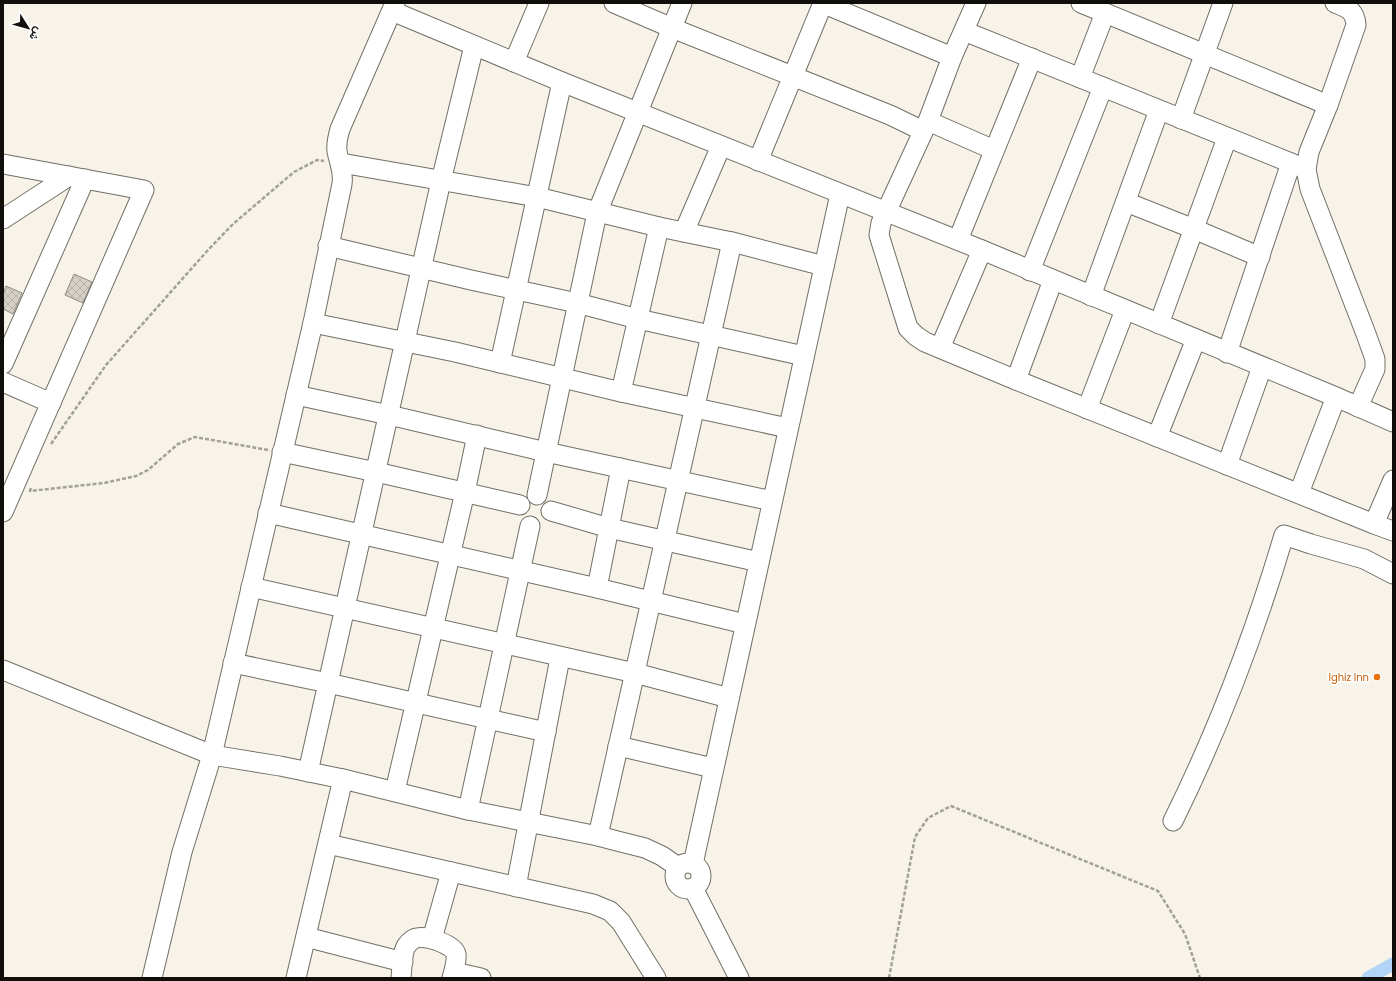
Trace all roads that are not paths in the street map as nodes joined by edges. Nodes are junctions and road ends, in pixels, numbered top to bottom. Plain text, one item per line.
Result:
1 (538, 3) edge
2 (614, 3) edge
3 (682, 3) edge
4 (822, 3) edge
5 (976, 3) edge
6 (1081, 3) edge
7 (1223, 3) edge
8 (1335, 3) edge
9 (394, 7) edge
10 (1115, 11) edge
11 (672, 28) junction
12 (964, 31) junction
13 (474, 46) junction
14 (1205, 54) junction
15 (952, 57) junction
16 (1032, 58) junction
17 (514, 62) junction
18 (793, 76) junction
19 (1080, 78) junction
20 (562, 82) junction
21 (1103, 87) junction
22 (1328, 105) junction
23 (1159, 110) junction
24 (638, 112) junction
25 (1181, 119) junction
26 (926, 126) junction
27 (1227, 138) junction
28 (721, 146) junction
29 (994, 150) junction
30 (758, 161) junction
31 (341, 163) junction
32 (3, 164) edge
33 (1298, 166) junction
34 (77, 178) junction
35 (441, 181) junction
36 (840, 194) junction
37 (537, 197) junction
38 (1126, 202) junction
39 (886, 212) junction
40 (597, 213) junction
41 (3, 219) edge
42 (659, 227) junction
43 (1194, 229) junction
44 (684, 232) junction
45 (958, 240) junction
46 (732, 242) junction
47 (328, 246) junction
48 (982, 250) junction
49 (1260, 257) junction
50 (824, 266) junction
51 (422, 268) junction
52 (1030, 270) junction
53 (1054, 280) junction
54 (516, 290) junction
55 (1091, 296) junction
56 (577, 303) junction
57 (1125, 310) junction
58 (638, 319) junction
59 (313, 323) junction
60 (1159, 324) junction
61 (711, 335) junction
62 (1196, 339) junction
63 (405, 342) junction
64 (940, 348) junction
65 (1227, 353) junction
66 (804, 356) junction
67 (500, 363) junction
68 (3, 364) edge
69 (1262, 367) junction
70 (562, 378) junction
71 (1016, 380) junction
72 (3, 382) edge
73 (621, 392) junction
74 (296, 395) junction
75 (1336, 397) junction
76 (51, 403) junction
77 (1358, 407) junction
78 (695, 408) junction
79 (1087, 409) junction
80 (389, 415) junction
81 (1393, 422) edge
82 (788, 428) junction
83 (477, 436) junction
84 (1157, 437) junction
85 (282, 452) junction
86 (546, 452) junction
87 (1227, 464) junction
88 (621, 468) junction
89 (376, 472) junction
90 (1393, 480) edge
91 (678, 481) junction
92 (465, 492) junction
93 (1299, 493) junction
94 (537, 495) junction
95 (772, 501) junction
96 (520, 505) junction
97 (552, 511) junction
98 (3, 512) edge
99 (268, 513) junction
100 (1374, 524) junction
101 (530, 526) junction
102 (609, 528) junction
103 (1393, 531) edge
104 (362, 534) junction
105 (665, 541) junction
106 (451, 554) junction
107 (759, 562) junction
108 (520, 571) junction
109 (1393, 574) edge
110 (251, 587) junction
111 (597, 588) junction
112 (651, 601) junction
113 (345, 609) junction
114 (745, 624) junction
115 (433, 628) junction
116 (504, 643) junction
117 (560, 658) junction
118 (233, 663) junction
119 (3, 670) edge
120 (635, 674) junction
121 (328, 683) junction
122 (729, 698) junction
123 (416, 702) junction
124 (488, 719) junction
125 (546, 732) junction
126 (618, 746) junction
127 (212, 755) junction
128 (714, 768) junction
129 (308, 772) junction
130 (343, 779) junction
131 (395, 791) junction
132 (468, 810) junction
133 (1173, 821) dead end
134 (528, 823) junction
135 (598, 836) junction
136 (328, 844) junction
137 (685, 865) junction
138 (451, 872) junction
139 (516, 887) junction
140 (306, 937) junction
141 (432, 940) junction
142 (402, 970) edge
143 (453, 975) edge
144 (152, 978) edge
145 (296, 978) edge
146 (481, 978) edge
147 (656, 978) edge
148 (739, 978) edge

1 - 17 street
2 - 11 street
3 - 11 street
4 - 15 street
4 - 18 street
5 - 12 street
6 - 10 street
7 - 14 street
8 - 22 street
9 - 13 street
9 - 31 street
10 - 14 street
10 - 19 street
11 - 18 street
11 - 24 street
12 - 15 street
12 - 16 street
13 - 17 street
13 - 35 street
14 - 22 street
14 - 25 street
15 - 26 street
16 - 19 street
16 - 29 street
17 - 20 street
18 - 26 street
18 - 30 street
19 - 21 street
20 - 24 street
20 - 37 street
21 - 23 street
21 - 52 street
22 - 33 street
23 - 25 street
23 - 38 street
24 - 28 street
24 - 40 street
25 - 27 street
26 - 29 street
26 - 39 street
27 - 33 street
27 - 43 street
28 - 30 street
28 - 44 street
29 - 45 street
30 - 36 street
31 - 35 street
31 - 47 street
32 - 34 street
33 - 49 street
33 - 77 street
34 - 41 street
34 - 68 street
34 - 76 street
35 - 37 street
35 - 51 street
36 - 39 street
36 - 50 street
37 - 40 street
37 - 54 street
38 - 43 street
38 - 55 street
39 - 45 street
39 - 64 street
40 - 42 street
40 - 56 street
42 - 44 street
42 - 58 street
43 - 49 street
43 - 60 street
44 - 46 street
45 - 48 street
46 - 50 street
46 - 61 street
47 - 51 street
47 - 59 street
48 - 52 street
48 - 64 street
49 - 65 street
50 - 66 street
51 - 54 street
51 - 63 street
52 - 53 street
53 - 55 street
53 - 71 street
54 - 56 street
54 - 67 street
55 - 57 street
56 - 58 street
56 - 70 street
57 - 60 street
57 - 79 street
58 - 61 street
58 - 73 street
59 - 63 street
59 - 74 street
60 - 62 street
61 - 66 street
61 - 78 street
62 - 65 street
62 - 84 street
63 - 67 street
63 - 80 street
64 - 71 street
65 - 69 street
66 - 82 street
67 - 70 street
69 - 75 street
69 - 87 street
70 - 73 street
70 - 86 street
71 - 79 street
72 - 76 street
73 - 78 street
74 - 80 street
74 - 85 street
75 - 77 street
75 - 93 street
76 - 98 street
77 - 81 street
78 - 82 street
78 - 91 street
79 - 84 street
80 - 83 street
80 - 89 street
82 - 95 street
83 - 86 street
83 - 92 street
84 - 87 street
85 - 89 street
85 - 99 street
86 - 88 street
86 - 94 street
87 - 93 street
88 - 91 street
88 - 102 street
89 - 92 street
89 - 104 street
90 - 100 street
91 - 95 street
91 - 105 street
92 - 96 street
92 - 106 street
93 - 100 street
94 - 96 street
94 - 97 street
95 - 107 street
96 - 101 street
97 - 101 street
97 - 102 street
99 - 104 street
99 - 110 street
100 - 103 street
101 - 108 street
102 - 105 street
102 - 111 street
104 - 106 street
104 - 113 street
105 - 107 street
105 - 112 street
106 - 108 street
106 - 115 street
107 - 114 street
108 - 111 street
108 - 116 street
109 - 133 street
110 - 113 street
110 - 118 street
111 - 112 street
112 - 114 street
112 - 120 street
113 - 115 street
113 - 121 street
114 - 122 street
115 - 116 street
115 - 123 street
116 - 117 street
116 - 124 street
117 - 120 street
117 - 125 street
118 - 121 street
118 - 127 street
119 - 127 street
120 - 122 street
120 - 126 street
121 - 123 street
121 - 129 street
122 - 128 street
123 - 124 street
123 - 131 street
124 - 125 street
124 - 132 street
125 - 134 street
126 - 128 street
126 - 135 street
127 - 129 street
127 - 144 street
128 - 137 street
129 - 130 street
130 - 131 street
130 - 136 street
131 - 132 street
132 - 134 street
134 - 135 street
134 - 139 street
135 - 137 street
136 - 138 street
136 - 140 street
137 - 148 street
138 - 139 street
138 - 141 street
139 - 147 street
140 - 142 street
140 - 145 street
141 - 142 street
141 - 143 street
143 - 146 street

